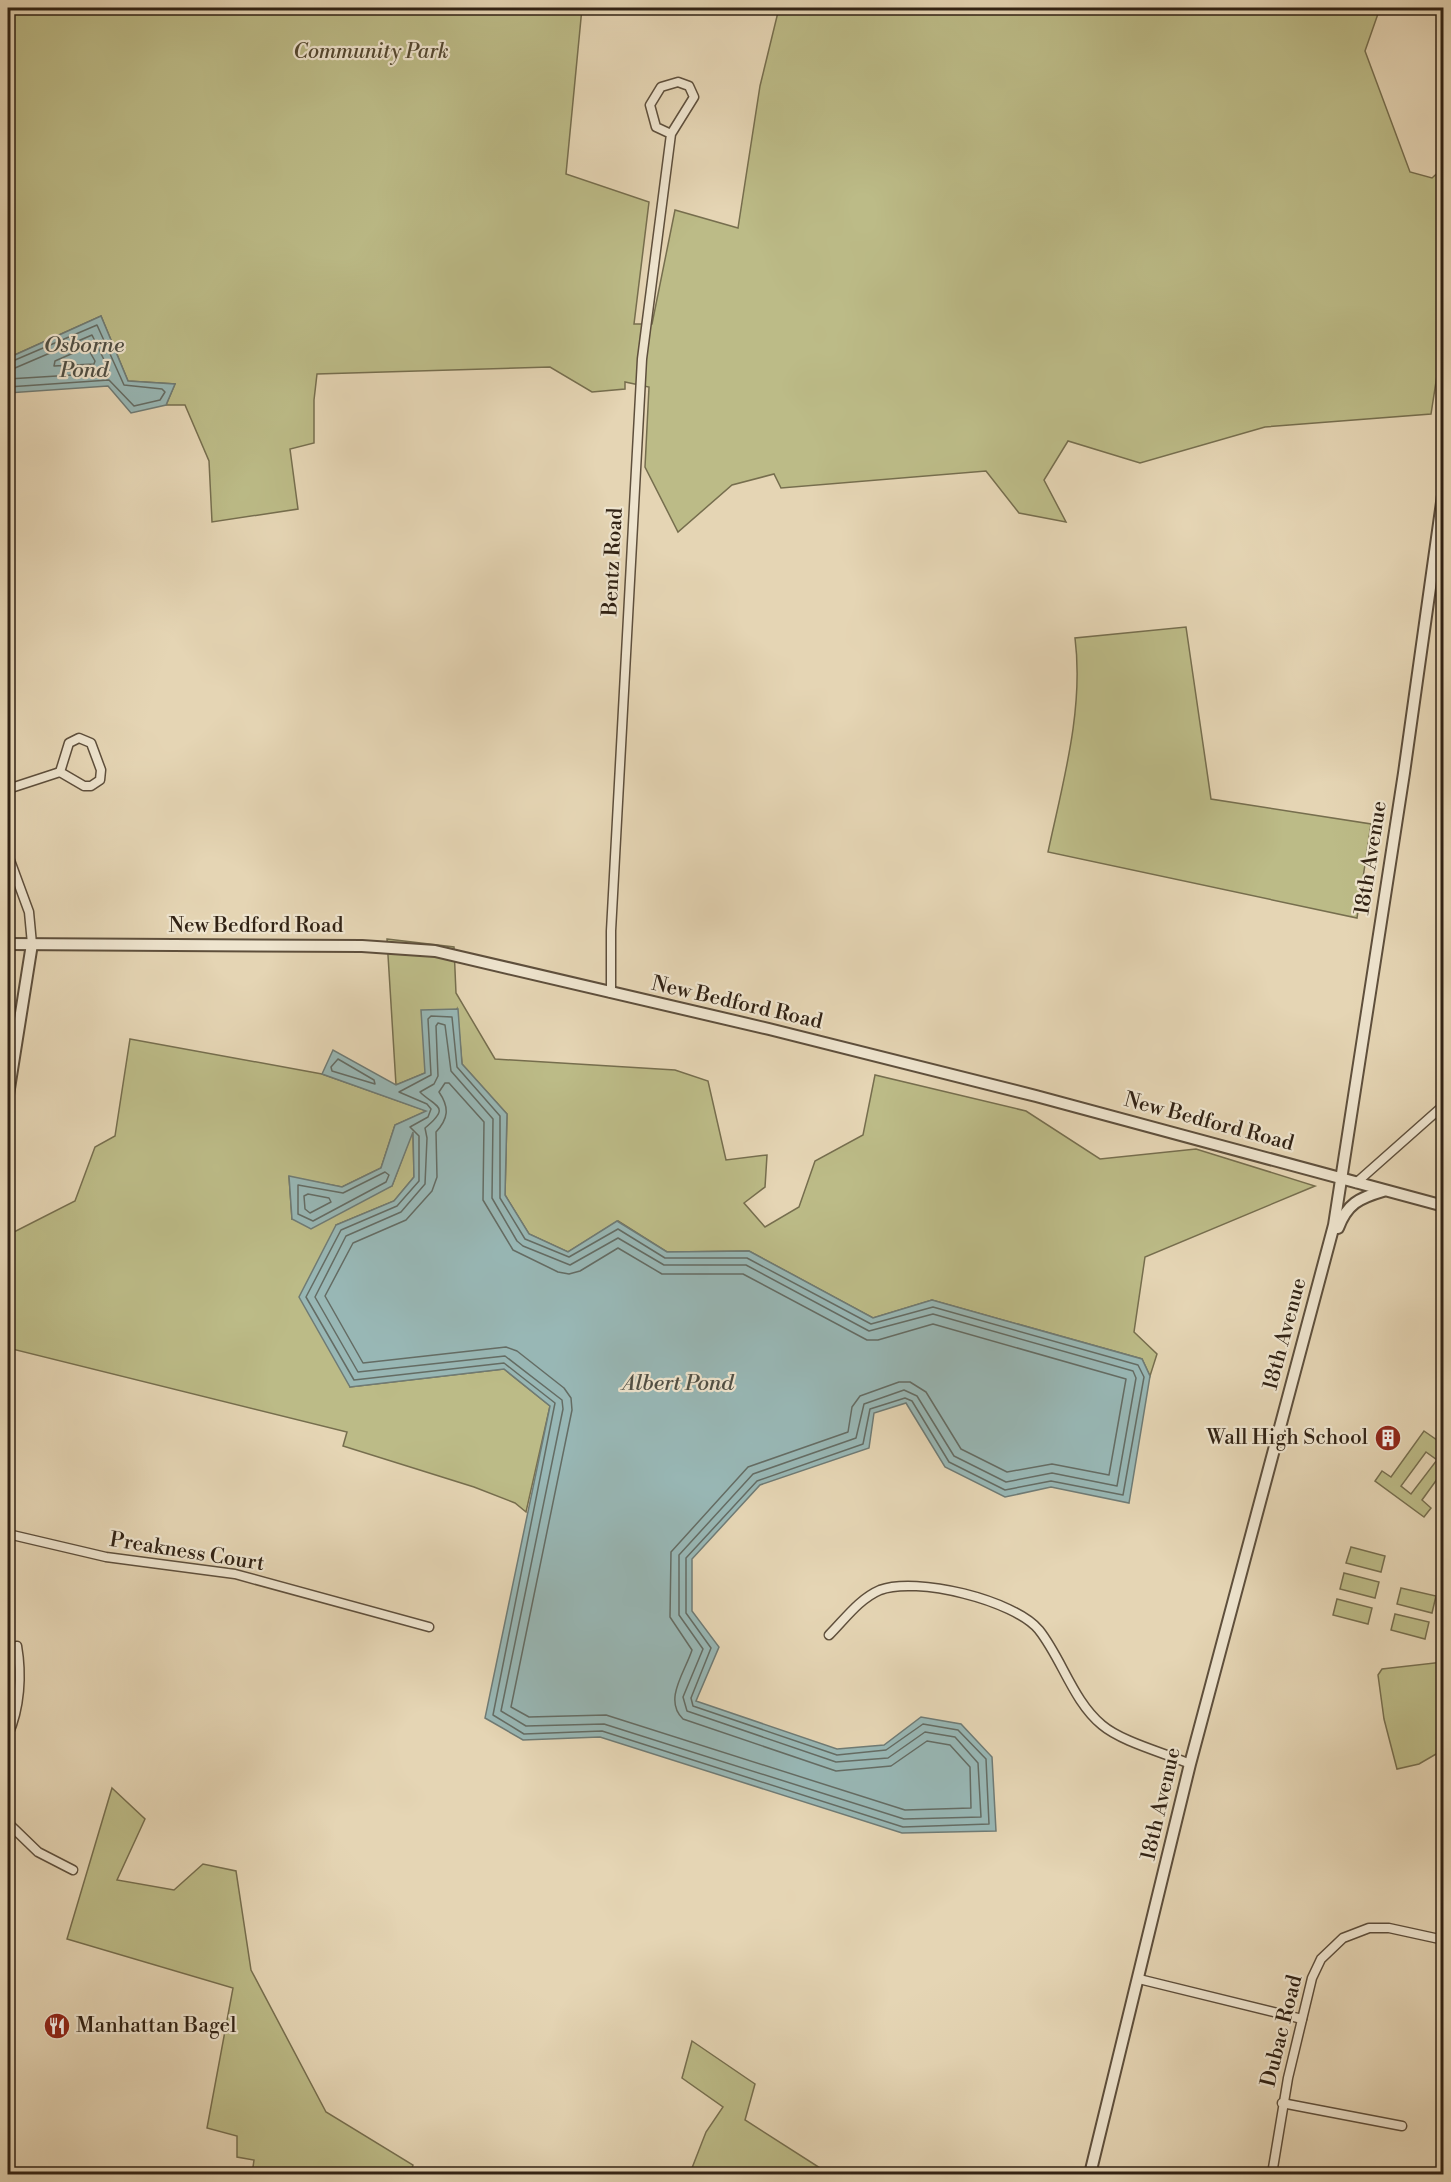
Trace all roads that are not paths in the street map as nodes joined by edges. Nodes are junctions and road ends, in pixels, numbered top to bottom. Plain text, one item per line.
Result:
1 (671, 134) junction
2 (1443, 488) edge
3 (60, 772) junction
4 (8, 789) edge
5 (8, 855) edge
6 (8, 944) edge
7 (32, 945) junction
8 (611, 993) junction
9 (8, 1095) edge
10 (1443, 1105) edge
11 (1341, 1177) junction
12 (1356, 1183) junction
13 (1383, 1190) junction
14 (1443, 1206) edge
15 (1323, 1268) junction
16 (8, 1534) edge
17 (429, 1627) dead end
18 (829, 1635) dead end
19 (16, 1646) dead end
20 (8, 1735) edge
21 (1190, 1764) junction
22 (8, 1823) edge
23 (73, 1870) dead end
24 (1443, 1940) edge
25 (1139, 1979) junction
26 (1302, 2019) junction
27 (1282, 2103) junction
28 (1402, 2126) dead end
29 (1090, 2175) edge
30 (1272, 2175) edge

1 - 1 street, Bentz Road
1 - 8 street, Bentz Road
2 - 11 street, 18th Avenue
3 - 3 street
3 - 4 street
5 - 7 street
6 - 7 street, New Bedford Road
7 - 8 street, New Bedford Road
7 - 9 street
8 - 11 street, New Bedford Road
10 - 12 street
11 - 12 street, New Bedford Road
11 - 15 street, 18th Avenue
12 - 13 street, New Bedford Road
13 - 14 street, New Bedford Road
13 - 15 street
15 - 21 street, 18th Avenue
16 - 17 street, Preakness Court
18 - 21 street
19 - 20 street
21 - 25 street, 18th Avenue
22 - 23 street
24 - 26 street, Dubac Road
25 - 26 street
25 - 29 street, 18th Avenue
26 - 27 street, Dubac Road
27 - 28 street
27 - 30 street, Dubac Road

